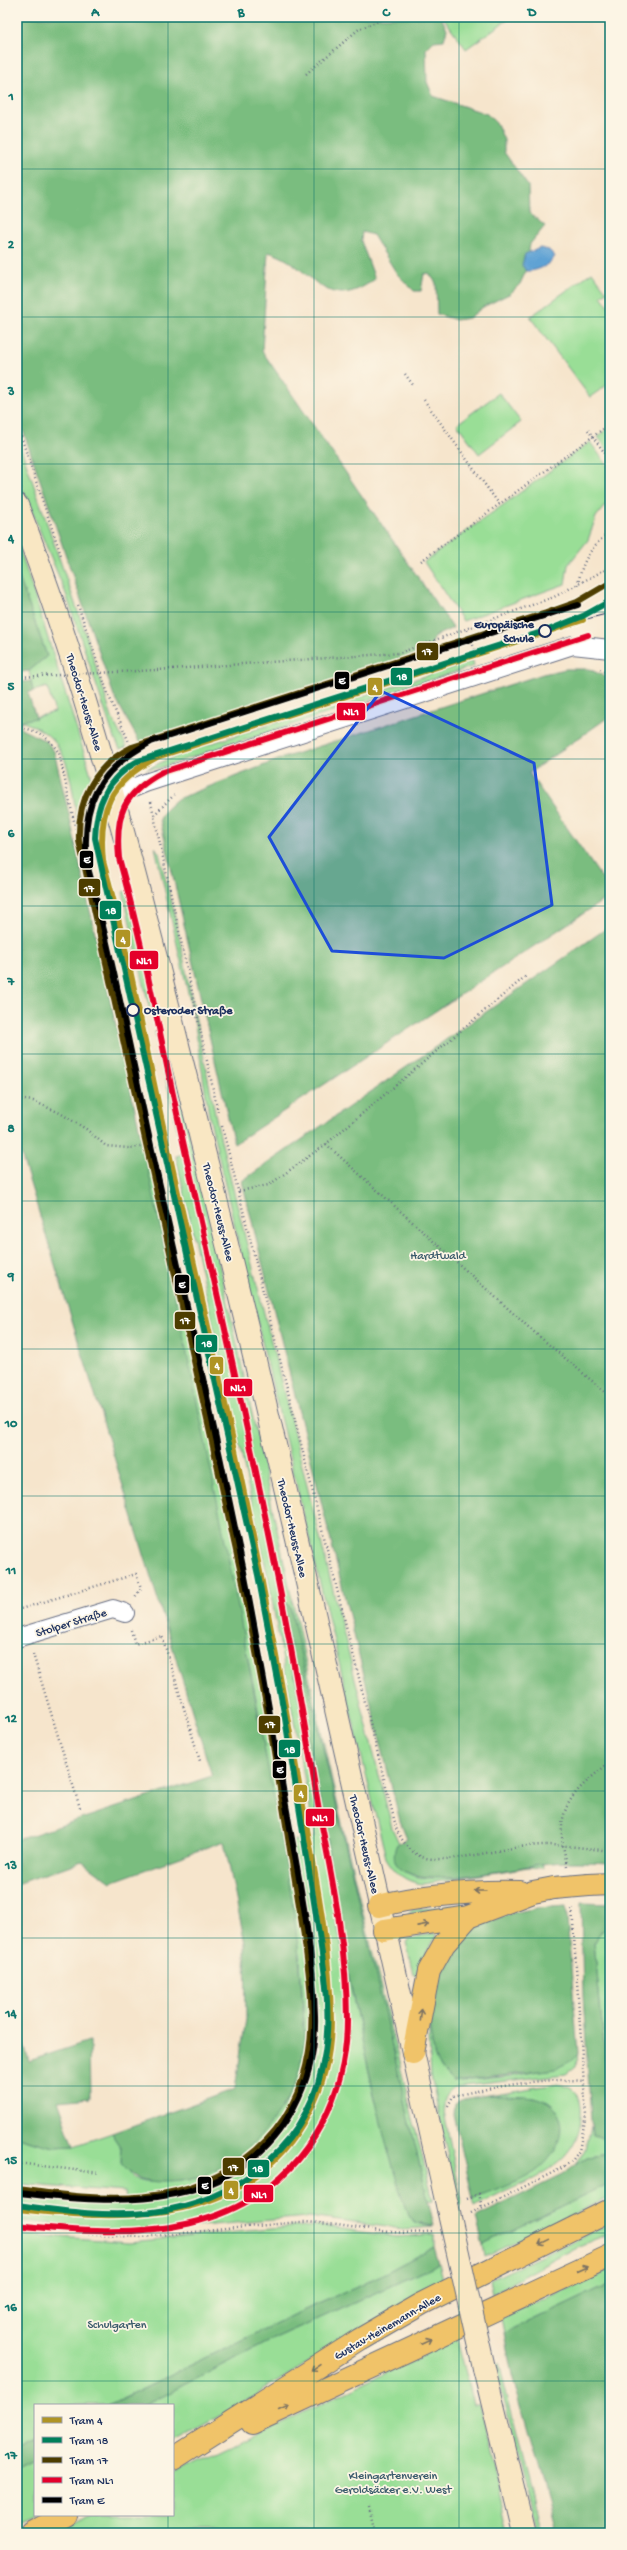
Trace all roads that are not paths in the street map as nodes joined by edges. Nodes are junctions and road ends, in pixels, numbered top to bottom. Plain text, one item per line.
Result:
1 (17, 505) edge
2 (610, 649) edge
3 (114, 796) junction
4 (125, 1613) road end
5 (22, 1637) edge
6 (600, 1885) edge
7 (544, 1890) junction
8 (379, 1906) junction
9 (468, 1916) junction
10 (384, 1930) junction
11 (413, 2053) junction
12 (610, 2210) edge
13 (610, 2256) edge
14 (174, 2458) edge
15 (174, 2459) edge
16 (64, 2516) edge
17 (31, 2533) edge
18 (524, 2533) edge

1 - 3 main road, Theodor-Heuss-Allee
2 - 3 street
3 - 8 main road, Theodor-Heuss-Allee
4 - 5 street, Stolper Straße
6 - 7 main road, bridge
7 -> 8 main road
7 - 9 main road
8 - 10 main road, Theodor-Heuss-Allee
10 -> 9 main road
11 -> 9 main road
10 - 11 main road, Theodor-Heuss-Allee
11 - 18 main road, Theodor-Heuss-Allee, bridge
12 -> 14 main road, Gustav-Heinemann-Allee
15 -> 13 main road, Gustav-Heinemann-Allee
16 - 17 main road

